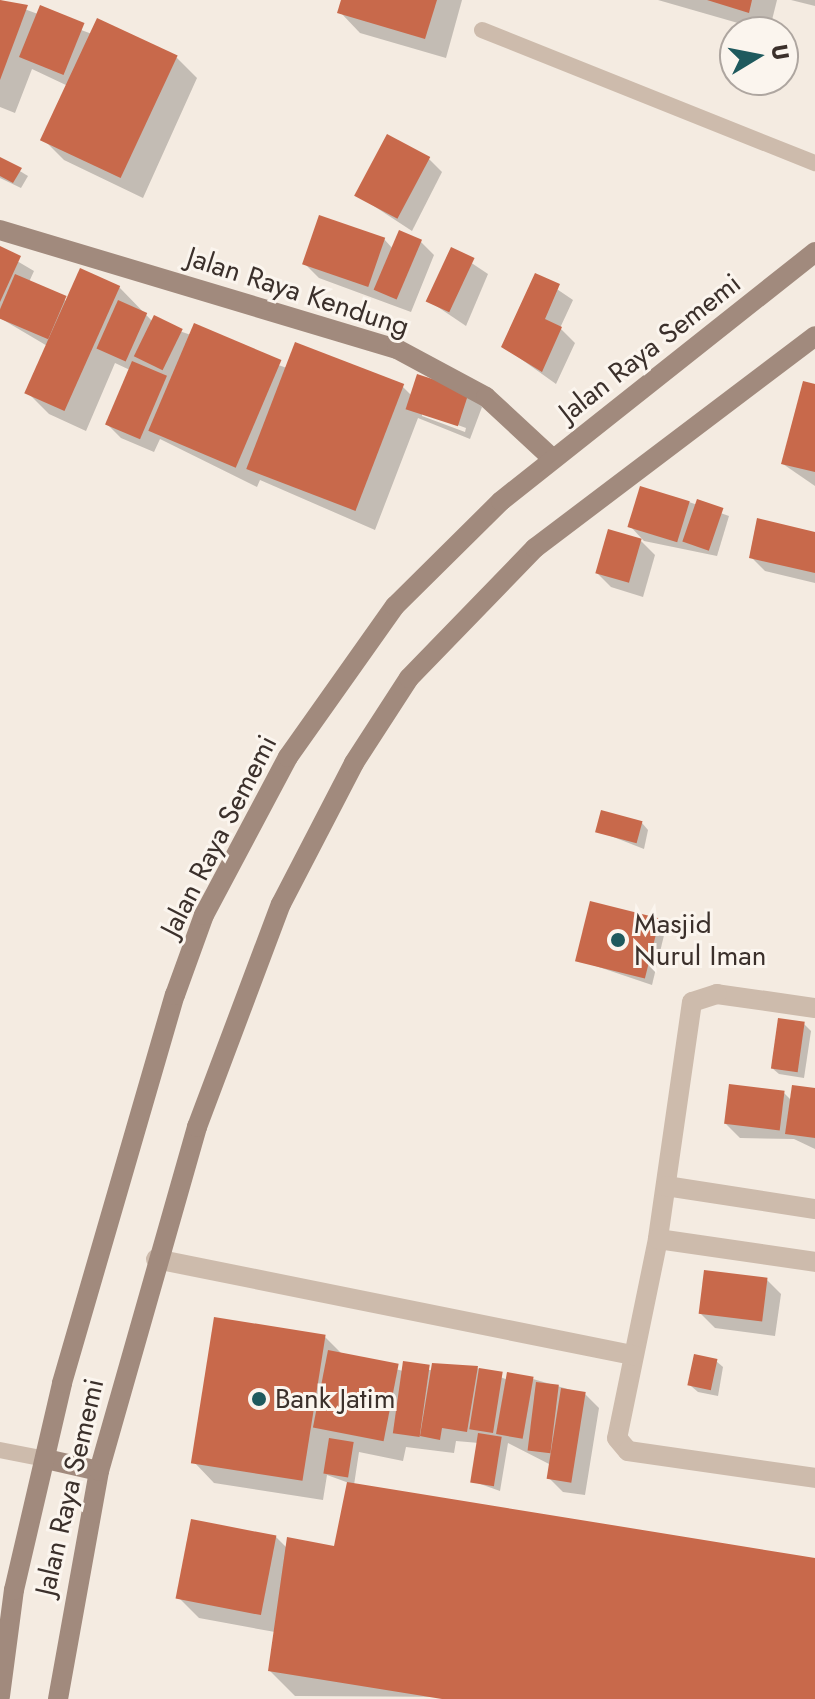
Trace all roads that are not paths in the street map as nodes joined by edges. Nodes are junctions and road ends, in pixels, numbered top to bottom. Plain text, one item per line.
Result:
1 (482, 30) dead end
2 (815, 163) edge
3 (0, 230) edge
4 (815, 252) edge
5 (815, 336) edge
6 (553, 459) junction
7 (815, 1008) edge
8 (666, 1186) junction
9 (815, 1209) edge
10 (658, 1239) junction
11 (156, 1259) junction
12 (815, 1262) edge
13 (633, 1355) junction
14 (0, 1450) edge
15 (46, 1459) junction
16 (99, 1471) junction
17 (815, 1478) edge
18 (0, 1696) edge
19 (58, 1699) edge

1 - 2 lane
3 - 6 main road, Jalan Raya Kendung
4 - 6 main road, Jalan Raya Sememi
5 - 11 main road, Jalan Raya Sememi
6 - 15 main road, Jalan Raya Sememi
7 - 8 street
8 - 9 street
8 - 10 street
10 - 12 street
10 - 13 street
11 - 13 street
11 - 16 main road, Jalan Raya Sememi
13 - 17 street
14 - 15 lane
15 - 16 main road
15 - 18 main road, Jalan Raya Sememi
16 - 19 main road, Jalan Raya Sememi

